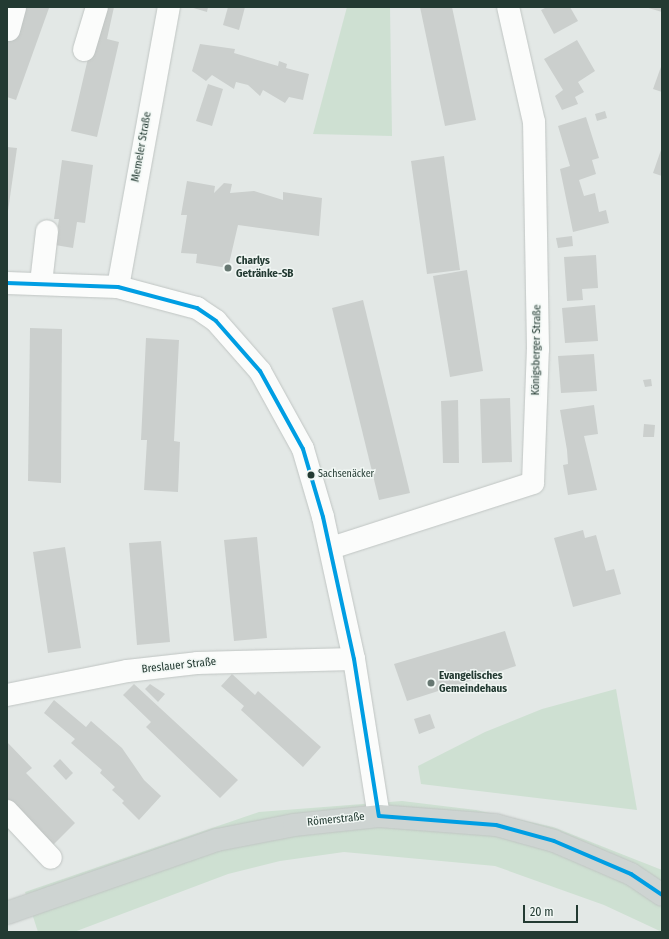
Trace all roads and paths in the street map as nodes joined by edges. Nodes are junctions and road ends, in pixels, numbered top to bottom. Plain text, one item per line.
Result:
1 (15, 7) edge
2 (97, 7) edge
3 (508, 7) edge
4 (165, 8) edge
5 (9, 30) dead end
6 (84, 50) dead end
7 (47, 230) dead end
8 (7, 283) edge
9 (41, 283) junction
10 (118, 287) junction
11 (331, 548) junction
12 (354, 659) junction
13 (7, 695) edge
14 (7, 811) edge
15 (379, 816) junction
16 (51, 858) dead end
17 (662, 895) edge
18 (7, 913) edge

1 - 5 street
2 - 6 street
3 - 11 street, Königsberger Straße
4 - 10 street, Memeler Straße
7 - 9 street
8 - 9 street
9 - 10 street
10 - 11 street
11 - 12 street
12 - 13 street, Breslauer Straße
12 - 15 street
14 - 16 street
15 - 17 main road, Römerstraße
15 - 18 main road, Römerstraße

